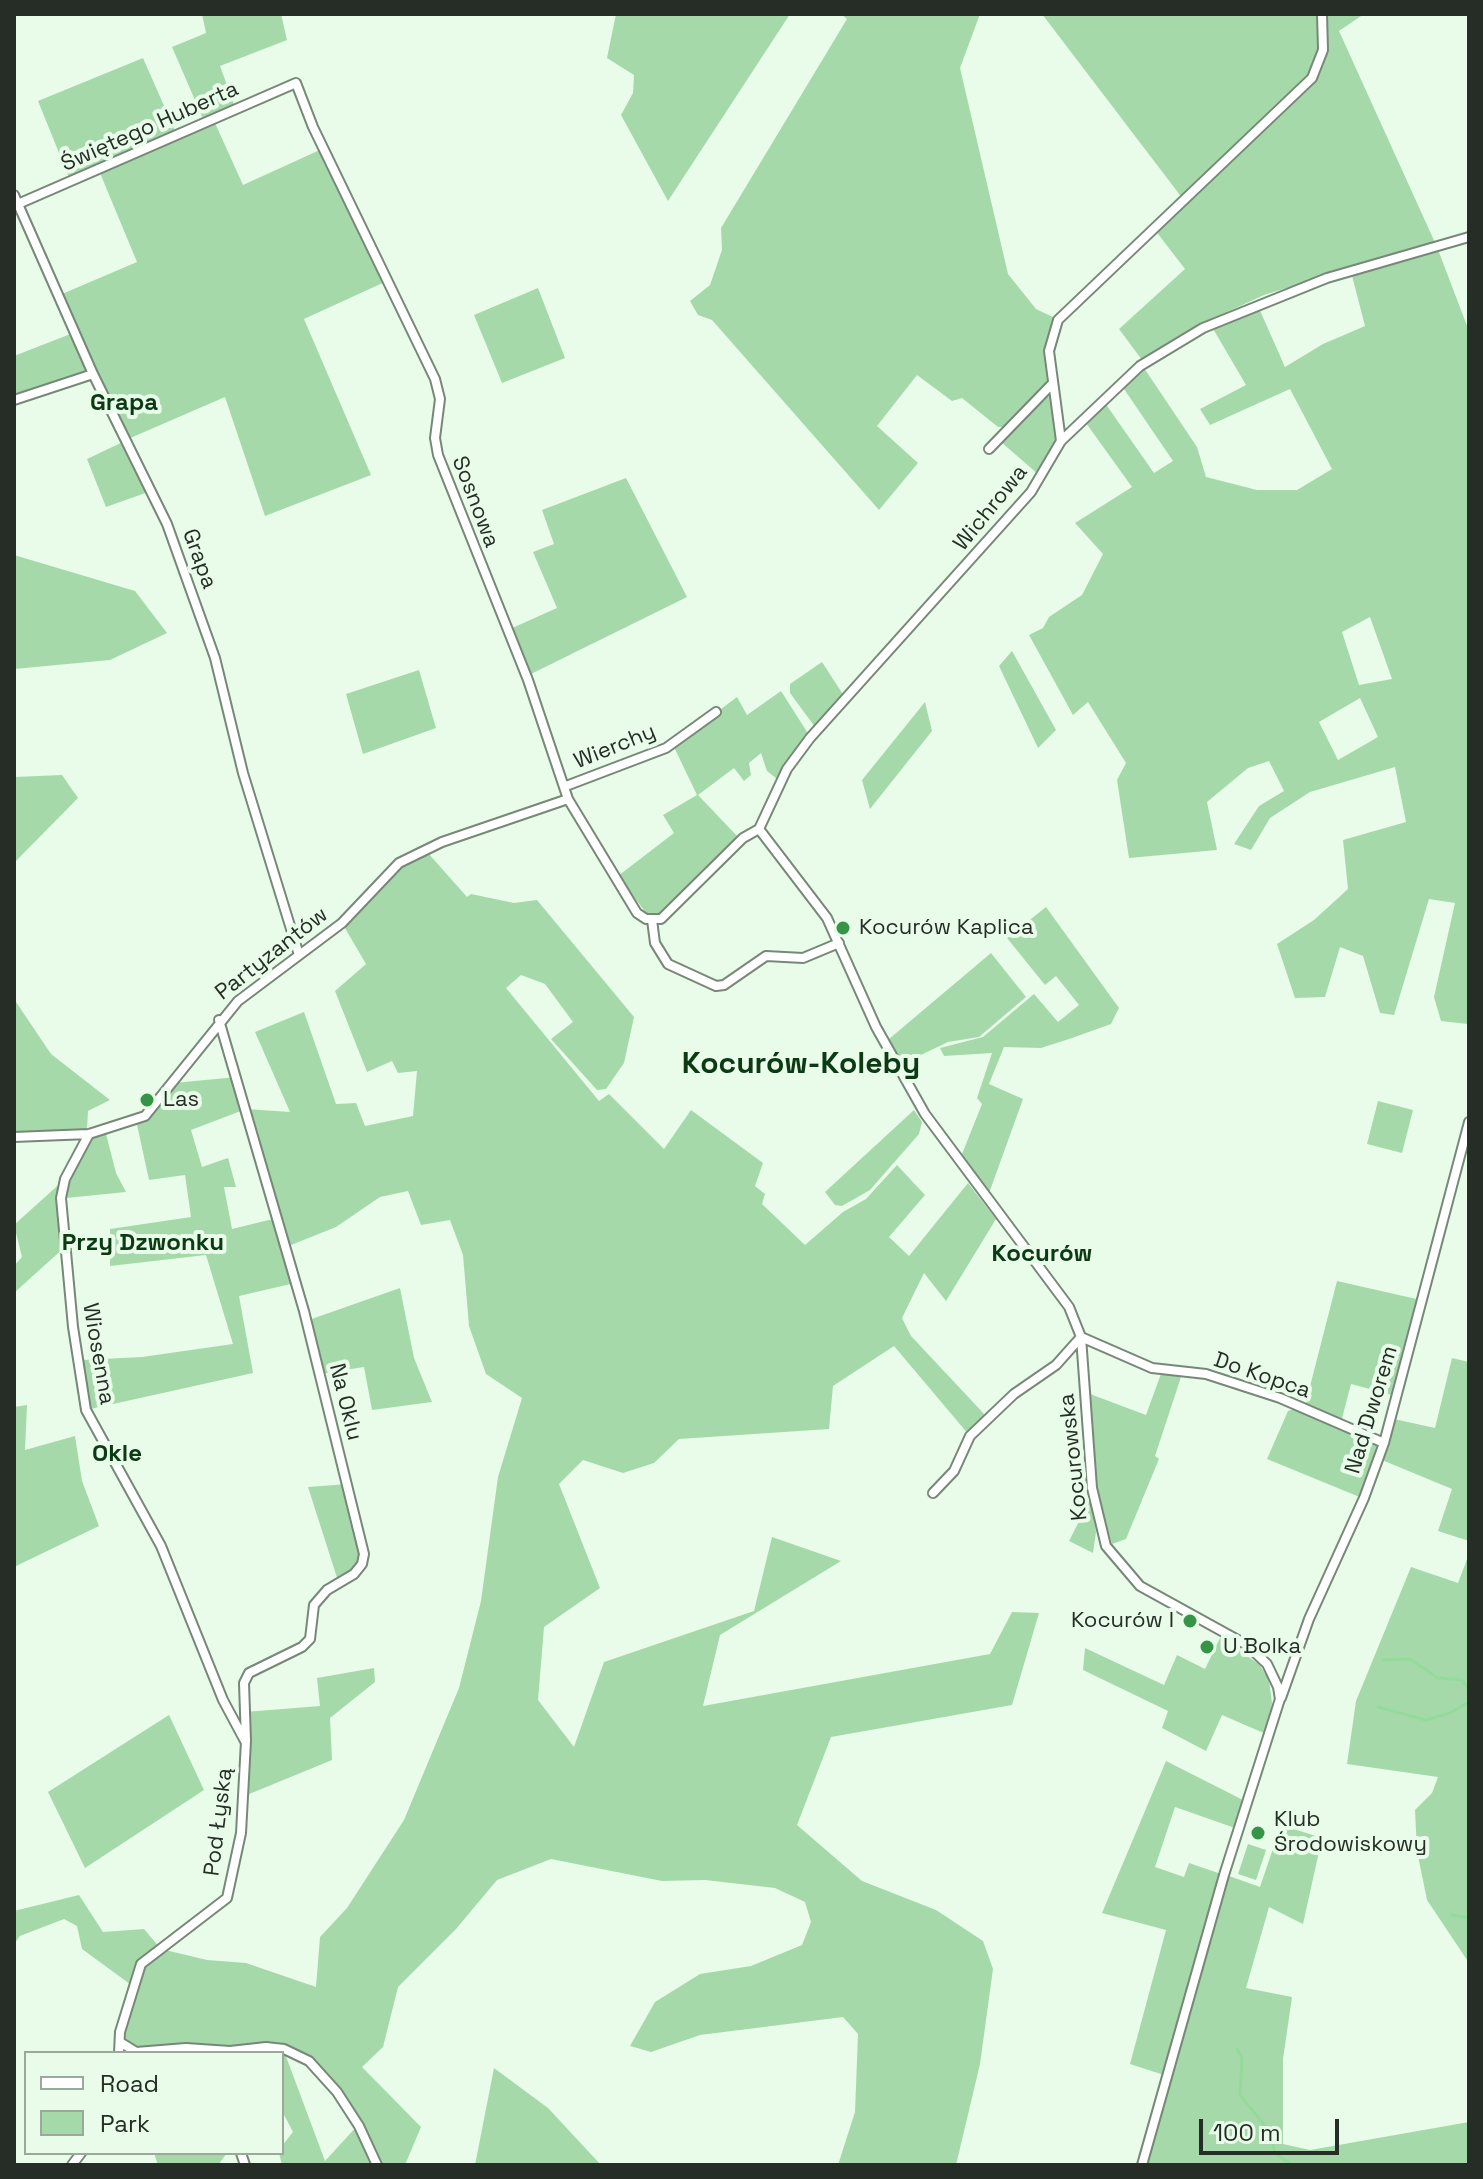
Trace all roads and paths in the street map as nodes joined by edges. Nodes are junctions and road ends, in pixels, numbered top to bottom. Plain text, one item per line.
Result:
1 (1322, 14) edge
2 (296, 83) joint
3 (15, 199) edge
4 (1469, 237) edge
5 (93, 374) junction
6 (1053, 383) junction
7 (14, 400) edge
8 (1061, 441) junction
9 (989, 449) dead end
10 (716, 712) dead end
11 (566, 786) junction
12 (568, 799) junction
13 (759, 829) junction
14 (652, 920) junction
15 (839, 943) junction
16 (299, 955) junction
17 (219, 1020) junction
18 (1469, 1122) edge
19 (89, 1134) junction
20 (14, 1137) edge
21 (1081, 1337) junction
22 (1384, 1443) junction
23 (933, 1493) dead end
24 (1280, 1699) junction
25 (246, 1741) junction
26 (120, 2042) junction
27 (119, 2051) edge
28 (134, 2051) edge
29 (148, 2051) edge
30 (220, 2051) edge
31 (238, 2051) edge
32 (377, 2165) edge
33 (1142, 2165) edge

1 - 6 street
2 - 3 street, Świętego Huberta
2 - 11 street, Sosnowa
3 - 5 street, Grapa
4 - 8 street, Wichrowa
5 - 7 street
5 - 16 street, Grapa
6 - 8 street
6 - 9 street
8 - 13 street, Wichrowa
10 - 11 street, Wierchy
11 - 12 street, Sosnowa
12 - 14 street, Sosnowa
12 - 16 street, Partyzantów
13 - 14 street, Wichrowa
13 - 15 street, Kocurowska
14 - 15 street
15 - 21 street, Kocurowska
16 - 17 street, Partyzantów
17 - 19 street, Partyzantów
17 - 25 street, Na Oklu
18 - 22 street, Nad Dworem
19 - 20 street, Partyzantów
19 - 25 street, Wiosenna
21 - 22 street, Do Kopca
21 - 23 street
21 - 24 street, Kocurowska
22 - 24 street, Nad Dworem
24 - 33 street
25 - 26 street, Pod Łyską
26 - 27 street, Pod Łyską
26 - 28 street
29 - 30 street
31 - 32 street

